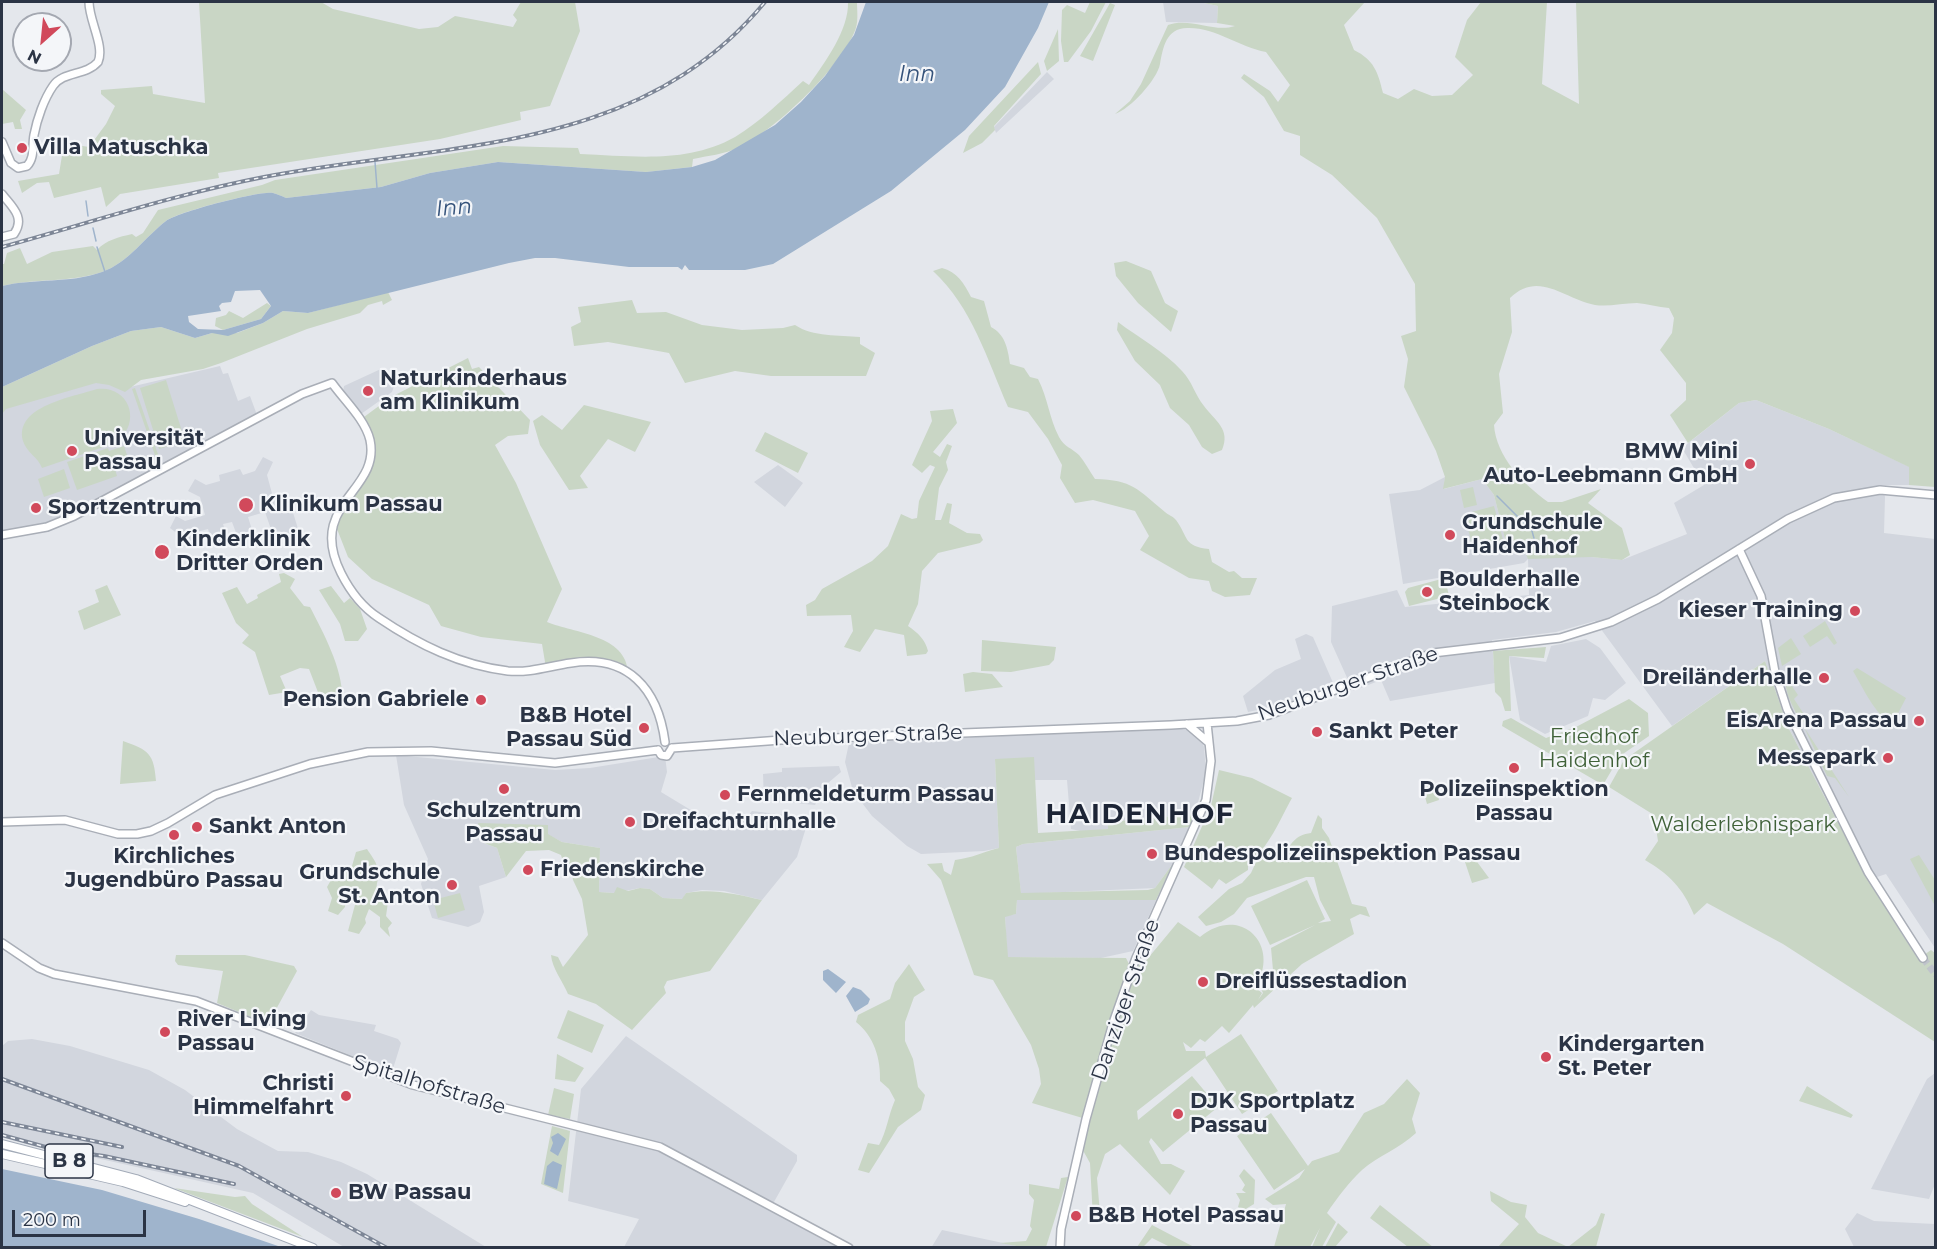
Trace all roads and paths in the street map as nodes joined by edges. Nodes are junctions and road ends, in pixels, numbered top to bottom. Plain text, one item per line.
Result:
1 (89, 2) edge
2 (2, 142) edge
3 (2, 194) edge
4 (2, 237) edge
5 (1935, 495) edge
6 (2, 535) edge
7 (1739, 549) junction
8 (1207, 723) junction
9 (1187, 724) junction
10 (665, 742) junction
11 (1208, 742) junction
12 (672, 748) junction
13 (658, 750) junction
14 (2, 822) edge
15 (2, 943) edge
16 (1923, 958) tunnel mouth
17 (2, 1144) edge
18 (2, 1154) edge
19 (136, 1179) junction
20 (123, 1182) junction
21 (241, 1218) junction
22 (313, 1248) edge
23 (849, 1248) edge
24 (1059, 1248) edge

1 - 2 street
3 - 4 street
5 - 7 street, Neuburger Straße
6 - 10 street
7 - 8 street, Neuburger Straße
7 - 16 street
8 - 9 street, Neuburger Straße
8 - 11 street, Danziger Straße
9 - 11 street
9 - 12 street, Neuburger Straße
10 - 12 street
10 - 13 street
11 - 24 street, Danziger Straße
12 - 13 street
13 - 14 street
15 - 23 street, Spitalhofstraße
17 - 19 main road, B 8
18 - 20 main road, B 8
19 - 20 main road, B 8
19 - 21 main road, B 8
20 - 21 main road, B 8
21 - 22 main road, B 8

